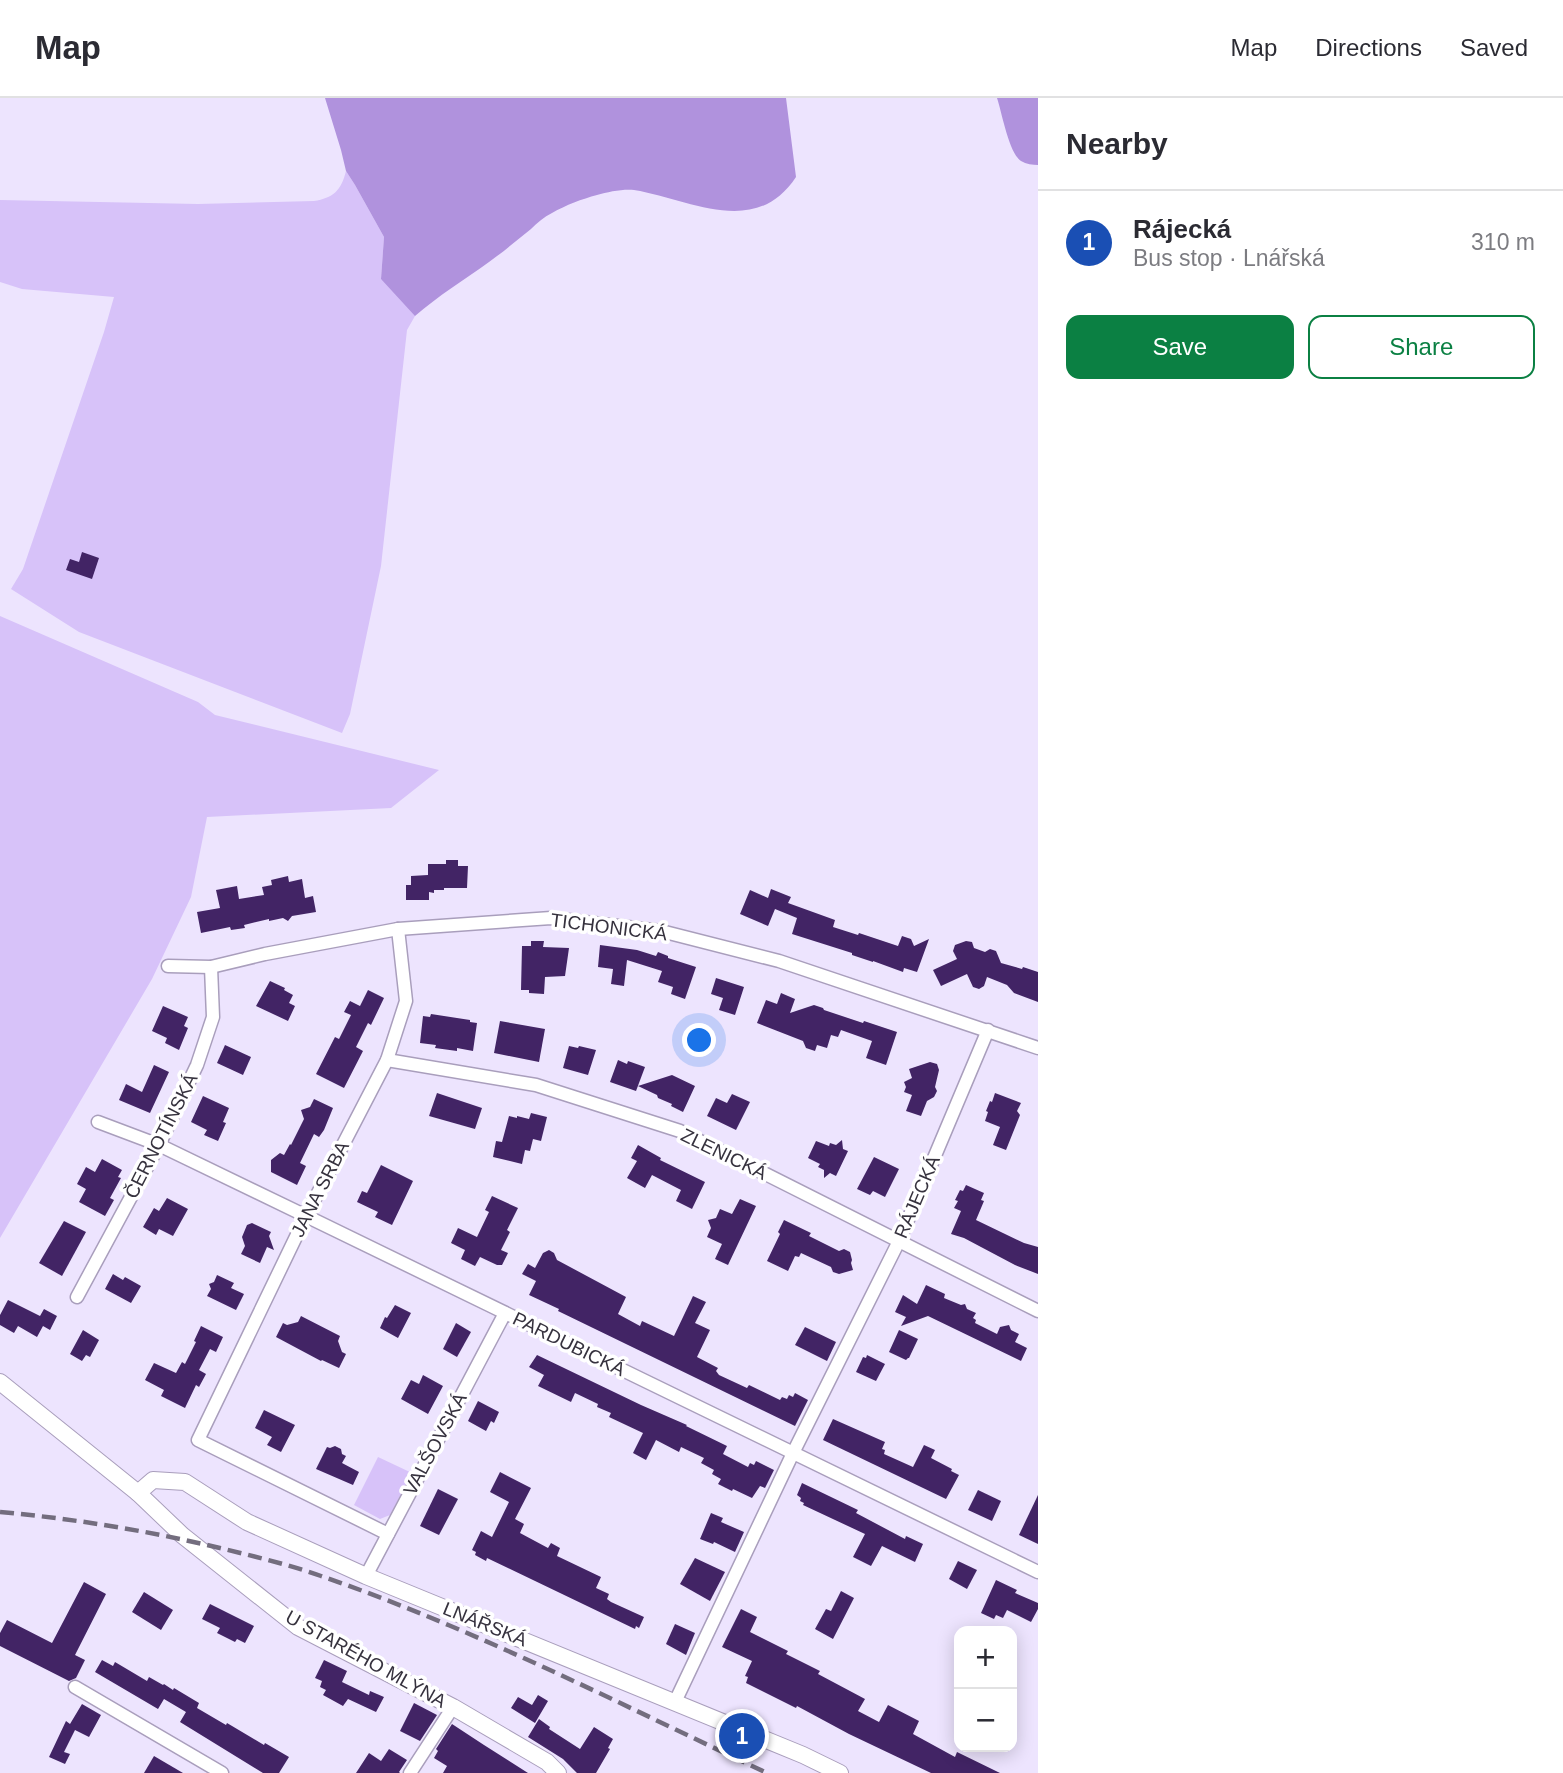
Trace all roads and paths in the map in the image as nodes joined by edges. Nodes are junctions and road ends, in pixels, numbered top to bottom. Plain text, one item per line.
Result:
1 (398, 929) junction
2 (168, 966) dead end
3 (211, 967) junction
4 (988, 1030) junction
5 (1038, 1048) edge
6 (387, 1060) junction
7 (98, 1122) dead end
8 (159, 1145) junction
9 (306, 1216) junction
10 (899, 1241) junction
11 (77, 1297) dead end
12 (1038, 1311) edge
13 (505, 1313) junction
14 (0, 1382) edge
15 (793, 1453) junction
16 (138, 1493) junction
17 (388, 1534) junction
18 (1038, 1572) edge
19 (366, 1576) junction
20 (75, 1688) dead end
21 (675, 1702) junction
22 (453, 1707) junction
23 (222, 1773) edge
24 (410, 1773) edge
25 (558, 1773) edge
26 (840, 1773) edge

1 - 3 street, TICHONICKÁ
1 - 4 street, TICHONICKÁ
1 - 6 street, JANA SRBA
2 - 3 street, TICHONICKÁ
3 - 8 street, ČERNOTÍNSKÁ
4 - 5 street, TICHONICKÁ
4 - 10 street, RÁJECKÁ
6 - 9 street, JANA SRBA
6 - 10 street, ZLENICKÁ
7 - 8 street, PARDUBICKÁ
8 - 9 street, PARDUBICKÁ
8 - 11 street, ČERNOTÍNSKÁ
9 - 13 street, PARDUBICKÁ
9 - 17 street, JANA SRBA
10 - 12 street, ZLENICKÁ
10 - 15 street, RÁJECKÁ
13 - 15 street, PARDUBICKÁ
13 - 17 street, VALŠOVSKÁ
14 - 16 street, U STARÉHO MLÝNA
15 - 18 street, PARDUBICKÁ
15 - 21 street, RÁJECKÁ
16 - 19 street, LNÁŘSKÁ
16 - 22 street, U STARÉHO MLÝNA
17 - 19 street, VALŠOVSKÁ
19 - 21 street, LNÁŘSKÁ
20 - 23 street
21 - 26 street, LNÁŘSKÁ
22 - 24 street
22 - 25 street, U STARÉHO MLÝNA

